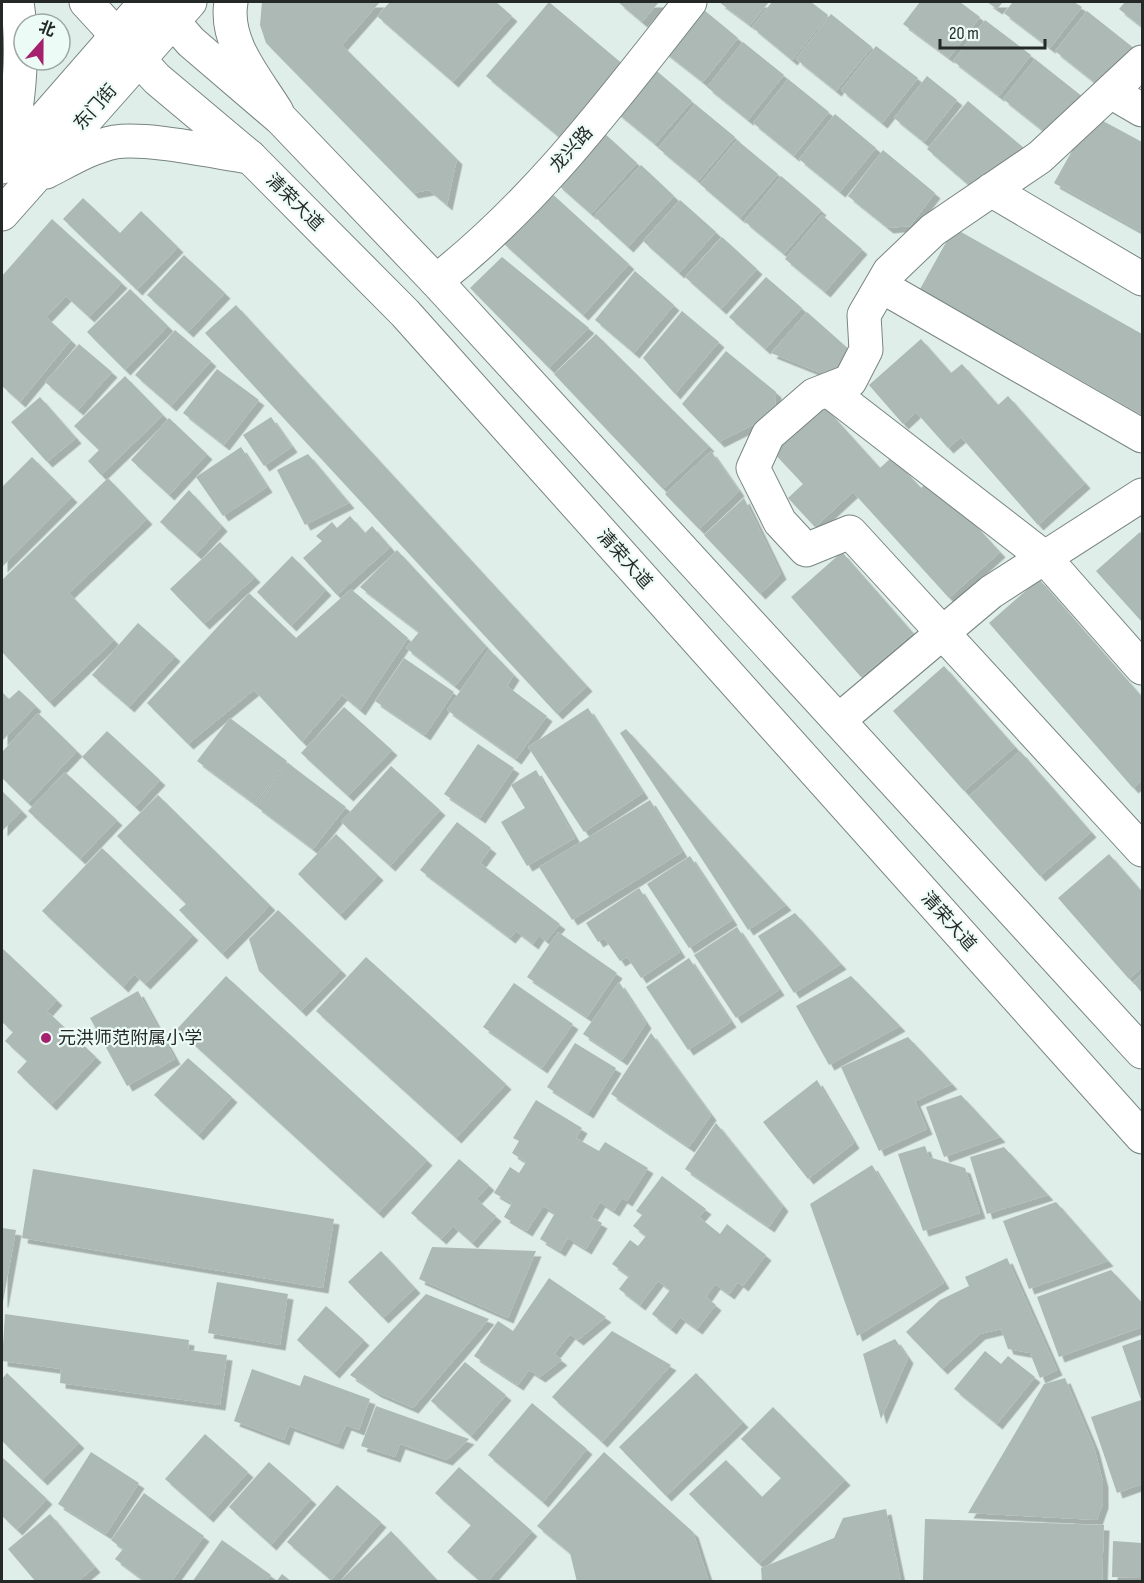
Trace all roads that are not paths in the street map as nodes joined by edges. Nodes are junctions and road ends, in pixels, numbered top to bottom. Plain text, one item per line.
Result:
1 (17, 2) edge
2 (86, 2) edge
3 (146, 2) edge
4 (231, 2) edge
5 (690, 2) edge
6 (173, 8) edge
7 (116, 34) junction
8 (138, 58) junction
9 (1143, 62) edge
10 (1111, 92) junction
11 (1143, 110) edge
12 (281, 119) junction
13 (250, 157) junction
14 (13, 169) edge
15 (991, 190) junction
16 (2, 213) edge
17 (1143, 279) edge
18 (436, 281) junction
19 (881, 286) junction
20 (828, 390) junction
21 (1143, 436) edge
22 (1143, 495) edge
23 (1044, 557) junction
24 (943, 633) junction
25 (1143, 668) edge
26 (839, 720) junction
27 (1143, 850) edge
28 (1143, 1052) edge
29 (1143, 1137) edge

1 - 14 street
2 - 7 street, 清荣大道
3 - 7 street, 东门街
4 - 12 street
5 - 18 street, 龙兴路
6 - 8 street, 东门街
6 - 12 street
7 - 8 street, 清荣大道
7 - 14 street, 东门街
8 - 13 street, 清荣大道
8 - 14 street, 东门街
9 - 10 street
10 - 11 street
10 - 15 street
12 - 18 street
13 - 14 street
13 - 29 street, 清荣大道
14 - 16 street, 东门街
15 - 17 street
15 - 19 street
18 - 26 street
19 - 20 street
19 - 21 street
20 - 23 street
20 - 24 street
22 - 23 street
23 - 24 street
23 - 25 street
24 - 26 street
24 - 27 street
26 - 28 street

